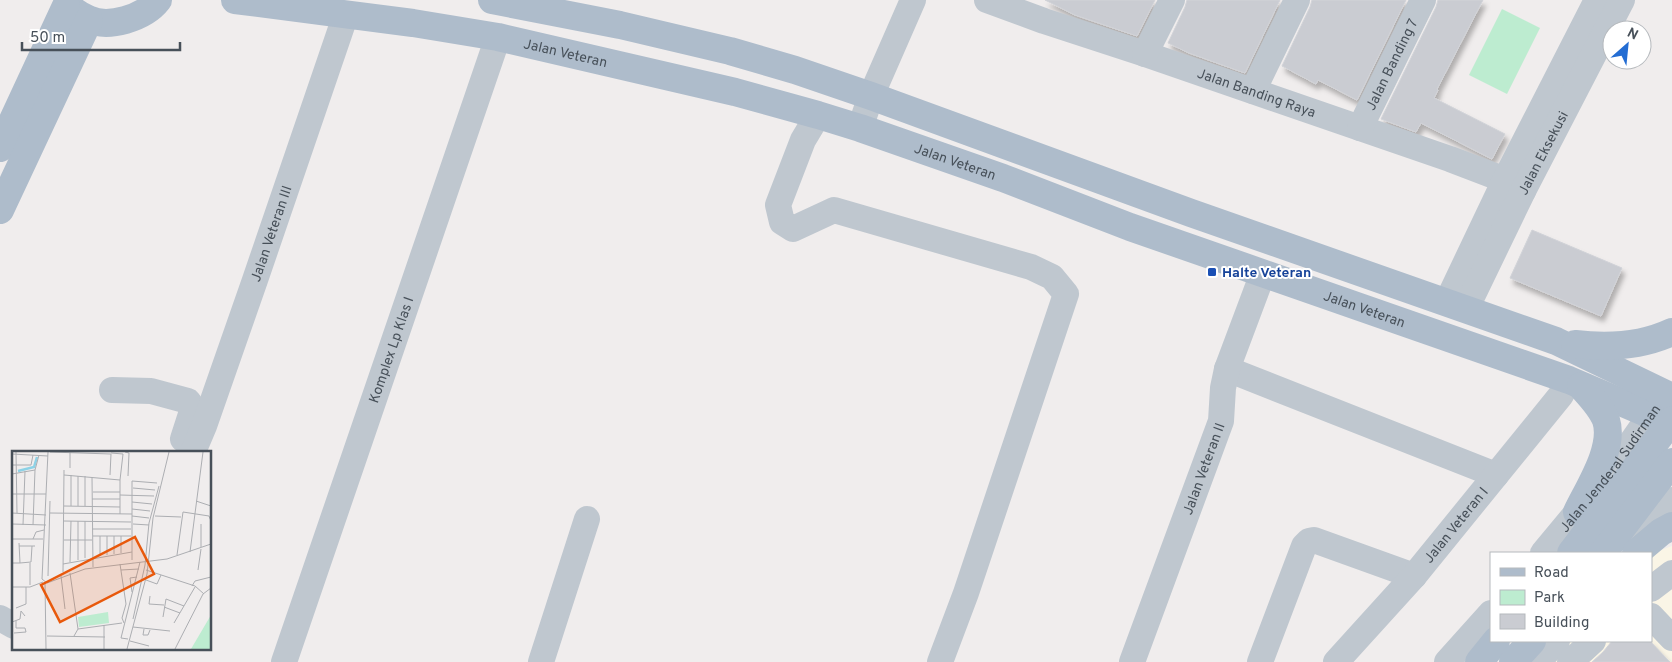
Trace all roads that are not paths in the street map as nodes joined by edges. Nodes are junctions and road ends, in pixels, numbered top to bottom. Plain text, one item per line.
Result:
1 (158, 0) edge
2 (235, 0) edge
3 (492, 0) edge
4 (913, 0) edge
5 (987, 0) edge
6 (1172, 0) edge
7 (1297, 0) edge
8 (1423, 0) edge
9 (1597, 0) edge
10 (1622, 0) edge
11 (64, 3) edge
12 (1040, 9) edge
13 (346, 14) junction
14 (89, 20) junction
15 (498, 37) junction
16 (1145, 54) junction
17 (1253, 91) junction
18 (872, 96) junction
19 (818, 115) junction
20 (860, 128) junction
21 (1360, 128) junction
22 (0, 148) edge
23 (1514, 186) junction
24 (0, 210) edge
25 (1191, 213) junction
26 (1182, 245) junction
27 (1263, 274) junction
28 (1456, 305) junction
29 (1672, 332) edge
30 (1556, 341) junction
31 (1227, 369) junction
32 (1574, 383) junction
33 (112, 390) dead end
34 (1667, 405) edge
35 (180, 451) edge
36 (193, 451) edge
37 (1672, 462) edge
38 (1496, 475) junction
39 (1672, 500) edge
40 (1577, 512) junction
41 (587, 519) dead end
42 (1672, 526) edge
43 (1566, 543) edge
44 (1545, 552) edge
45 (1582, 552) edge
46 (1604, 552) edge
47 (1636, 552) edge
48 (1636, 552) edge
49 (1672, 573) edge
50 (1414, 576) junction
51 (1652, 588) edge
52 (1490, 614) edge
53 (1652, 617) edge
54 (0, 618) edge
55 (12, 625) edge
56 (1672, 638) edge
57 (1495, 642) edge
58 (1531, 642) edge
59 (1556, 642) edge
60 (1592, 642) edge
61 (284, 662) edge
62 (540, 662) edge
63 (940, 662) edge
64 (1132, 662) edge
65 (1260, 662) edge
66 (1336, 662) edge
67 (1448, 662) edge
68 (1478, 662) edge
69 (1513, 662) edge
70 (1538, 662) edge
71 (1570, 662) edge

1 - 14 main road
2 - 13 main road, Jalan Veteran
3 - 18 main road
4 - 18 street
5 - 12 street, Jalan Banding Raya
6 - 16 street
7 - 17 street
8 - 21 street, Jalan Banding 7
9 - 23 street, Jalan Eksekusi
10 - 23 street, Jalan Eksekusi
11 - 14 main road
11 - 22 main road
12 - 16 street, Jalan Banding Raya
13 - 15 main road, Jalan Veteran
13 - 36 street, Jalan Veteran III
14 - 24 main road
15 - 19 main road, Jalan Veteran
15 - 61 street, Komplex Lp Klas I
16 - 17 street, Jalan Banding Raya
17 - 21 street, Jalan Banding Raya
18 - 20 street
18 - 25 main road
19 - 20 main road, Jalan Veteran
19 - 63 street
20 - 26 main road, Jalan Veteran
21 - 23 street, Jalan Banding Raya
23 - 28 street, Jalan Eksekusi
25 - 26 main road
25 - 28 main road
26 - 27 main road, Jalan Veteran
27 - 31 street, Jalan Veteran II
27 - 32 main road, Jalan Veteran
28 - 30 main road
29 - 30 main road
30 - 34 main road
31 - 38 street
31 - 64 street, Jalan Veteran II
32 - 34 main road, Jalan Veteran
32 - 38 street, Jalan Veteran I
32 - 40 main road
33 - 35 street
34 - 40 street, Jalan Jenderal Sudirman
34 - 43 main road, Jalan Jenderal Sudirman
37 - 46 main road
38 - 50 street, Jalan Veteran I
39 - 47 street
40 - 43 street, Jalan Jenderal Sudirman
41 - 62 street
42 - 48 main road
43 - 44 street, Jalan Jenderal Sudirman
43 - 45 street
49 - 51 street
50 - 65 street
50 - 66 street, Jalan Veteran I
52 - 67 street
53 - 56 street
54 - 55 street
57 - 68 main road
58 - 69 main road
59 - 70 street
60 - 71 street

